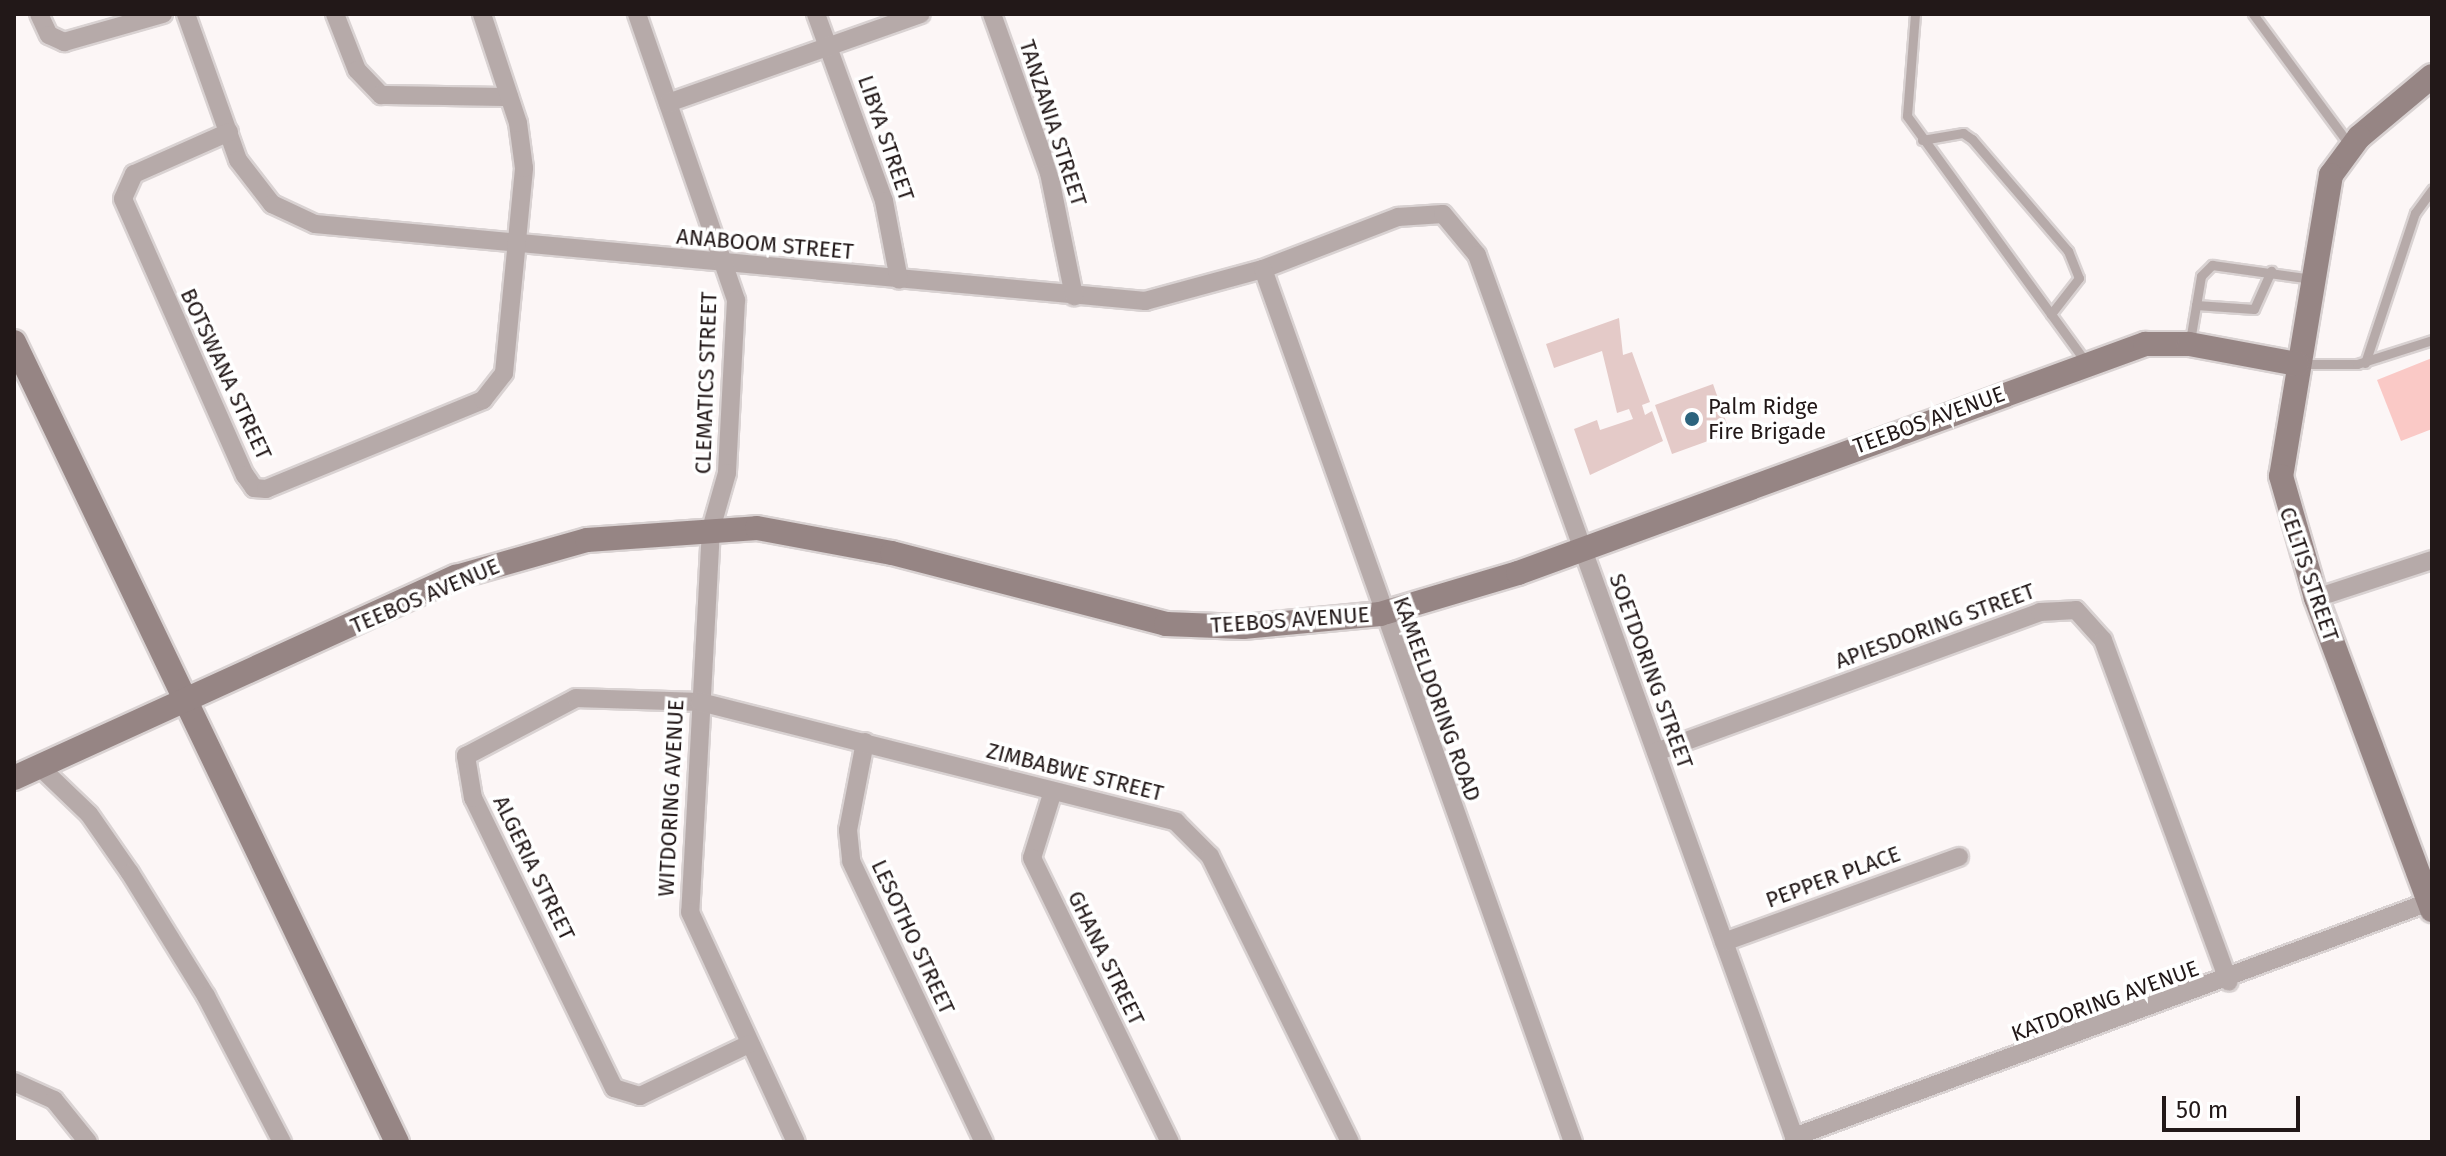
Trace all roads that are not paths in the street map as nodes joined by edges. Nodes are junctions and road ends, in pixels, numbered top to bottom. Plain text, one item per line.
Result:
1 (39, 14) edge
2 (163, 14) edge
3 (186, 14) edge
4 (335, 14) edge
5 (482, 14) edge
6 (637, 14) edge
7 (816, 14) edge
8 (921, 14) edge
9 (992, 14) edge
10 (1915, 14) edge
11 (2253, 14) edge
12 (829, 47) junction
13 (2432, 76) edge
14 (509, 97) junction
15 (668, 103) junction
16 (229, 132) junction
17 (1922, 140) junction
18 (2351, 146) junction
19 (2432, 190) edge
20 (1454, 221) joint
21 (515, 243) junction
22 (729, 266) junction
23 (1263, 269) junction
24 (2271, 271) junction
25 (2312, 279) junction
26 (899, 280) junction
27 (1074, 296) junction
28 (2196, 305) junction
29 (2051, 314) junction
30 (2432, 340) edge
31 (14, 342) edge
32 (2189, 344) junction
33 (2086, 362) junction
34 (2365, 363) junction
35 (2297, 364) junction
36 (711, 529) junction
37 (1581, 549) junction
38 (2432, 560) edge
39 (2316, 598) junction
40 (1380, 614) junction
41 (700, 702) junction
42 (186, 706) junction
43 (865, 742) junction
44 (1656, 752) junction
45 (41, 768) junction
46 (14, 778) edge
47 (1053, 791) junction
48 (1959, 857) dead end
49 (2431, 906) edge
50 (1724, 942) junction
51 (2229, 982) junction
52 (749, 1044) junction
53 (14, 1082) edge
54 (1795, 1140) edge
55 (88, 1142) edge
56 (282, 1142) edge
57 (397, 1142) edge
58 (796, 1142) edge
59 (984, 1142) edge
60 (1170, 1142) edge
61 (1350, 1142) edge
62 (1573, 1142) edge

1 - 2 street
3 - 16 street, ANABOOM STREET
4 - 14 street
5 - 14 street
6 - 15 street, CLEMATICS STREET
7 - 12 street, LIBYA STREET
8 - 12 street
9 - 27 street, TANZANIA STREET
10 - 17 lane
11 - 18 lane
12 - 15 street
12 - 26 street, LIBYA STREET
13 - 18 street, CELTIS STREET
14 - 21 street
15 - 22 street, CLEMATICS STREET
16 - 21 street, ANABOOM STREET
16 - 21 street, BOTSWANA STREET
17 - 29 lane
17 - 29 lane
18 - 25 street, CELTIS STREET
19 - 34 lane
20 - 23 street, ANABOOM STREET
20 - 37 street, SOETDORING STREET
21 - 22 street, ANABOOM STREET
22 - 26 street, ANABOOM STREET
22 - 36 street, CLEMATICS STREET
23 - 27 street, ANABOOM STREET
23 - 40 street, KAMEELDORING ROAD
24 - 25 lane
24 - 28 lane
24 - 28 lane
25 - 35 street, CELTIS STREET
26 - 27 street, ANABOOM STREET
28 - 32 lane
29 - 33 lane
30 - 34 lane
31 - 42 street
32 - 33 street, TEEBOS AVENUE
32 - 35 street, TEEBOS AVENUE
33 - 37 street, TEEBOS AVENUE
34 - 35 lane
35 - 39 street, CELTIS STREET
36 - 40 street, TEEBOS AVENUE
36 - 41 street, WITDORING AVENUE
36 - 42 street, TEEBOS AVENUE
37 - 40 street, TEEBOS AVENUE
37 - 44 street, SOETDORING STREET
38 - 39 street
39 - 49 street, CELTIS STREET
40 - 62 street, KAMEELDORING ROAD
41 - 43 street, ZIMBABWE STREET
41 - 52 street, WITDORING AVENUE
41 - 52 street, ALGERIA STREET
42 - 45 street, TEEBOS AVENUE
42 - 57 street
43 - 47 street, ZIMBABWE STREET
43 - 59 street, LESOTHO STREET
44 - 50 street, SOETDORING STREET
44 - 51 street, APIESDORING STREET
45 - 46 street, TEEBOS AVENUE
45 - 56 street
47 - 60 street, GHANA STREET
47 - 61 street, ZIMBABWE STREET
48 - 50 street, PEPPER PLACE
49 - 51 street, KATDORING AVENUE
50 - 54 street, SOETDORING STREET
51 - 54 street, KATDORING AVENUE
52 - 58 street, WITDORING AVENUE
53 - 55 street

